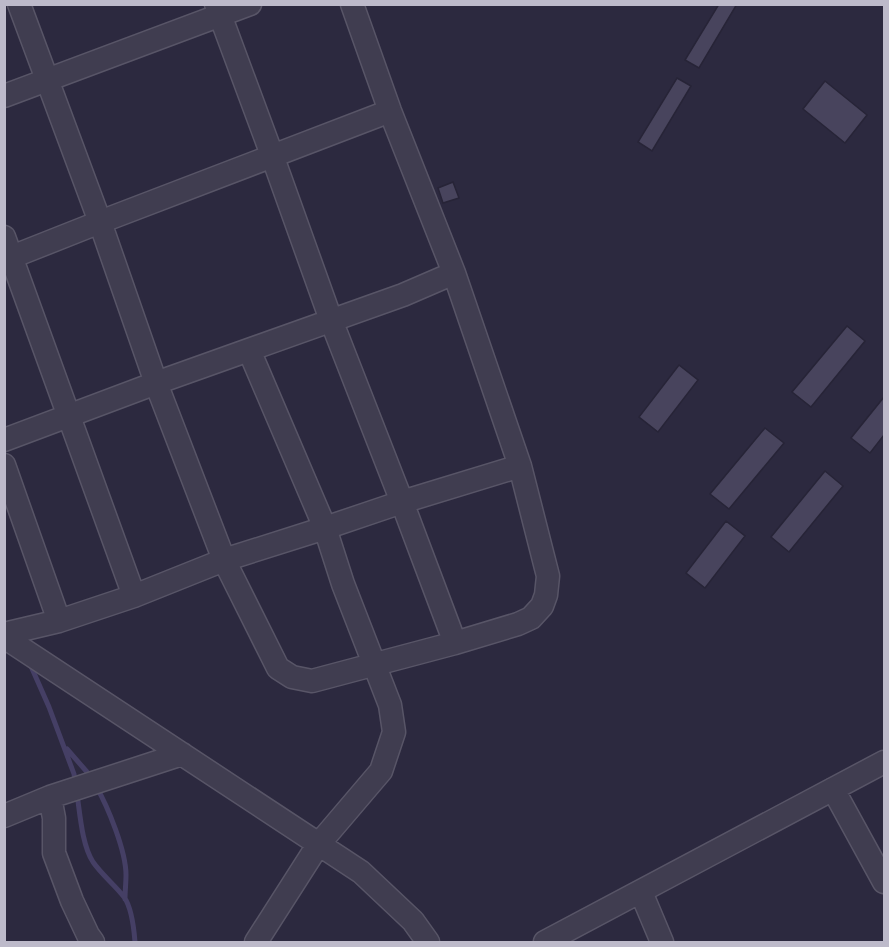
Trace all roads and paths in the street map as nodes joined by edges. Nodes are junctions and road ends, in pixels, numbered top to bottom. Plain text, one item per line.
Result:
1 (19, 4) edge
2 (250, 4) edge
3 (352, 4) edge
4 (218, 10) edge
5 (48, 81) junction
6 (4, 96) edge
7 (390, 111) junction
8 (272, 155) junction
9 (100, 222) junction
10 (7, 252) edge
11 (454, 273) junction
12 (331, 320) junction
13 (249, 350) junction
14 (156, 383) junction
15 (70, 416) junction
16 (4, 440) edge
17 (4, 465) edge
18 (520, 466) junction
19 (402, 502) junction
20 (326, 528) junction
21 (224, 561) junction
22 (134, 596) junction
23 (59, 621) junction
24 (4, 635) edge
25 (455, 643) junction
26 (374, 664) junction
27 (182, 754) junction
28 (885, 762) edge
29 (833, 789) junction
30 (50, 797) junction
31 (4, 816) edge
32 (318, 845) junction
33 (885, 882) edge
34 (641, 892) junction
35 (93, 942) edge
36 (256, 942) edge
37 (428, 942) edge
38 (545, 942) edge
39 (662, 942) edge

1 - 5 street
2 - 4 street
3 - 7 street
4 - 5 street
4 - 8 street
5 - 6 street
5 - 9 street
7 - 8 street
7 - 11 street
8 - 9 street
8 - 12 street
9 - 10 street
9 - 14 street
10 - 15 street
11 - 12 street
11 - 18 street
12 - 13 street
12 - 19 street
13 - 14 street
13 - 20 street
14 - 15 street
14 - 21 street
15 - 16 street
15 - 22 street
17 - 23 street
18 - 19 street
18 - 25 street
19 - 20 street
19 - 25 street
20 - 21 street
20 - 26 street
21 - 22 street
21 - 26 street
22 - 23 street
23 - 24 street
24 - 27 street
25 - 26 street
26 - 32 street
27 - 30 street
27 - 32 street
28 - 29 street
29 - 33 street
29 - 34 street
30 - 31 street
30 - 35 street
32 - 36 street
32 - 37 street
34 - 38 street
34 - 39 street

